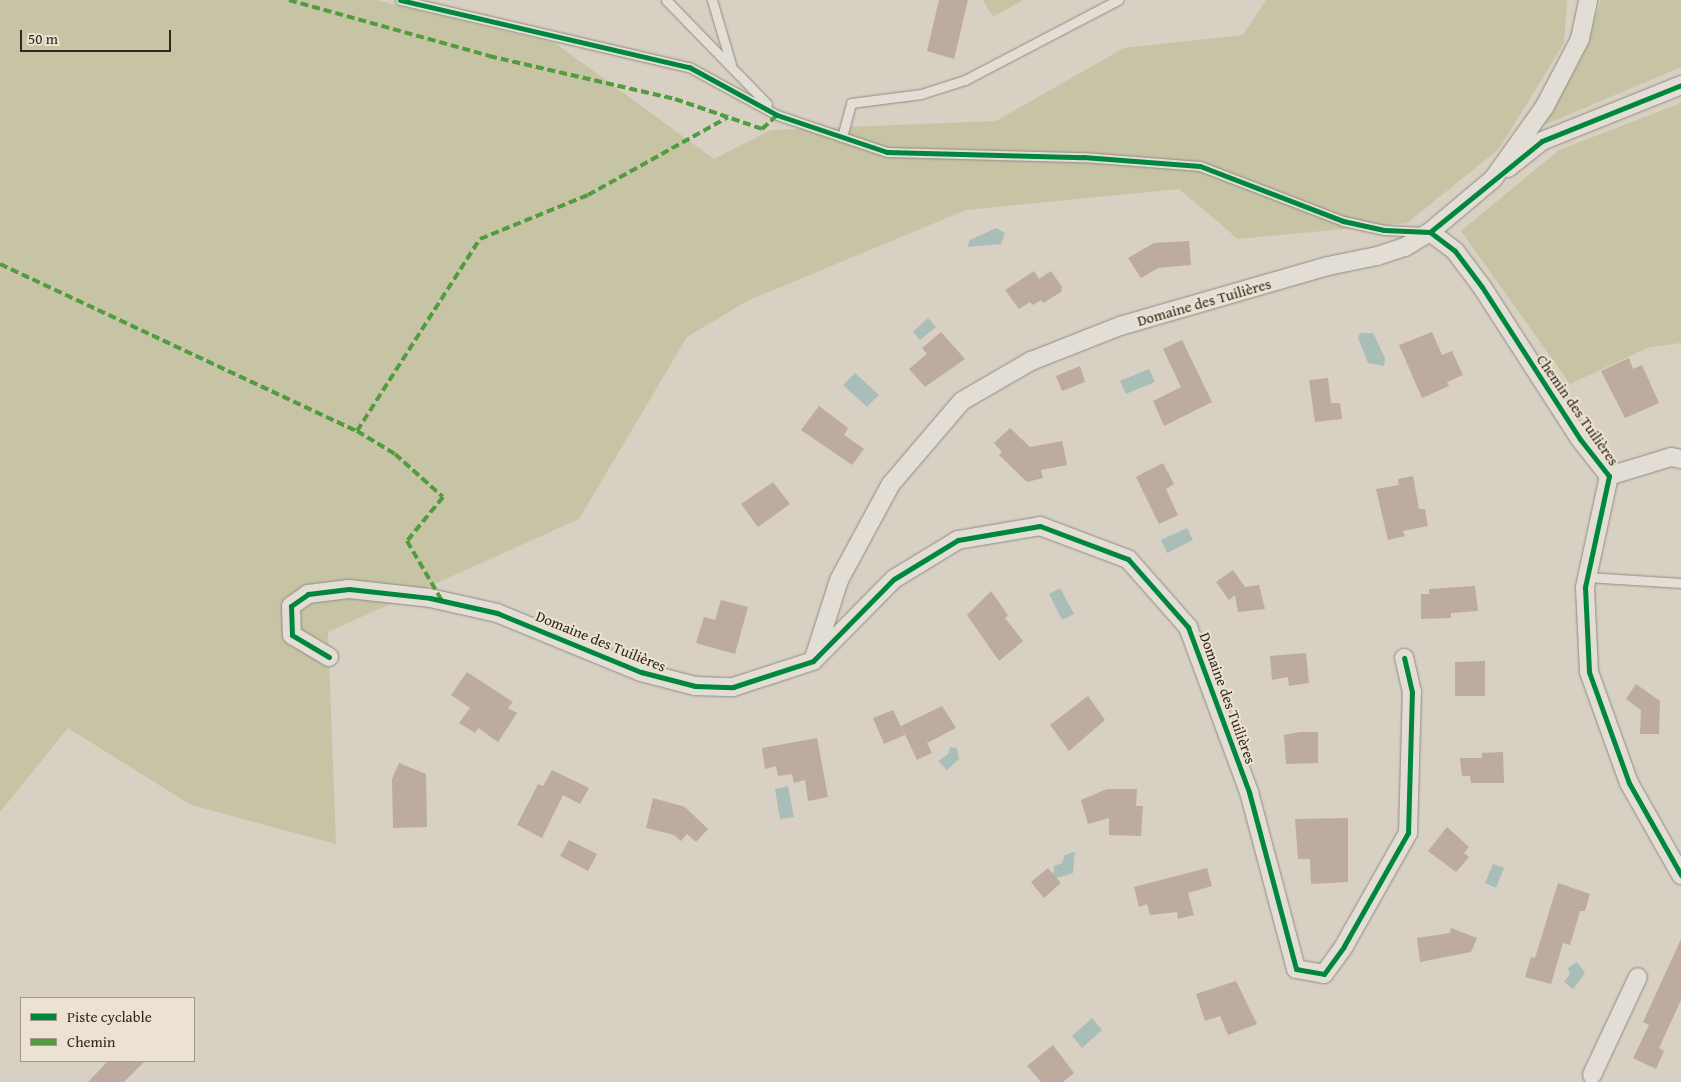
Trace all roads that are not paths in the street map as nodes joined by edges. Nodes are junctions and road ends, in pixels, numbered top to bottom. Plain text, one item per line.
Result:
1 (400, 0) edge
2 (666, 0) edge
3 (712, 0) edge
4 (1118, 0) edge
5 (1588, 0) edge
6 (731, 67) junction
7 (1681, 84) edge
8 (777, 115) junction
9 (842, 137) junction
10 (1494, 179) junction
11 (1430, 232) junction
12 (1681, 459) edge
13 (1609, 476) junction
14 (1587, 577) junction
15 (1681, 583) edge
16 (329, 656) dead end
17 (1404, 658) dead end
18 (813, 661) junction
19 (1681, 875) edge
20 (1638, 977) dead end
21 (1596, 1080) edge

1 - 8 lane
2 - 6 lane
3 - 6 lane
4 - 9 lane
5 - 10 street
6 - 8 lane
7 - 10 street
8 - 9 lane
9 - 11 lane
10 - 11 street
11 - 13 street, Chemin des Tuilières
11 - 18 street, Domaine des Tuilières
12 - 13 street, Chemin des Tuilières
13 - 14 street, Chemin des Tuilières
14 - 15 lane
14 - 19 street, Chemin des Tuilières
16 - 18 street, Domaine des Tuilières
17 - 18 street, Domaine des Tuilières
20 - 21 street

